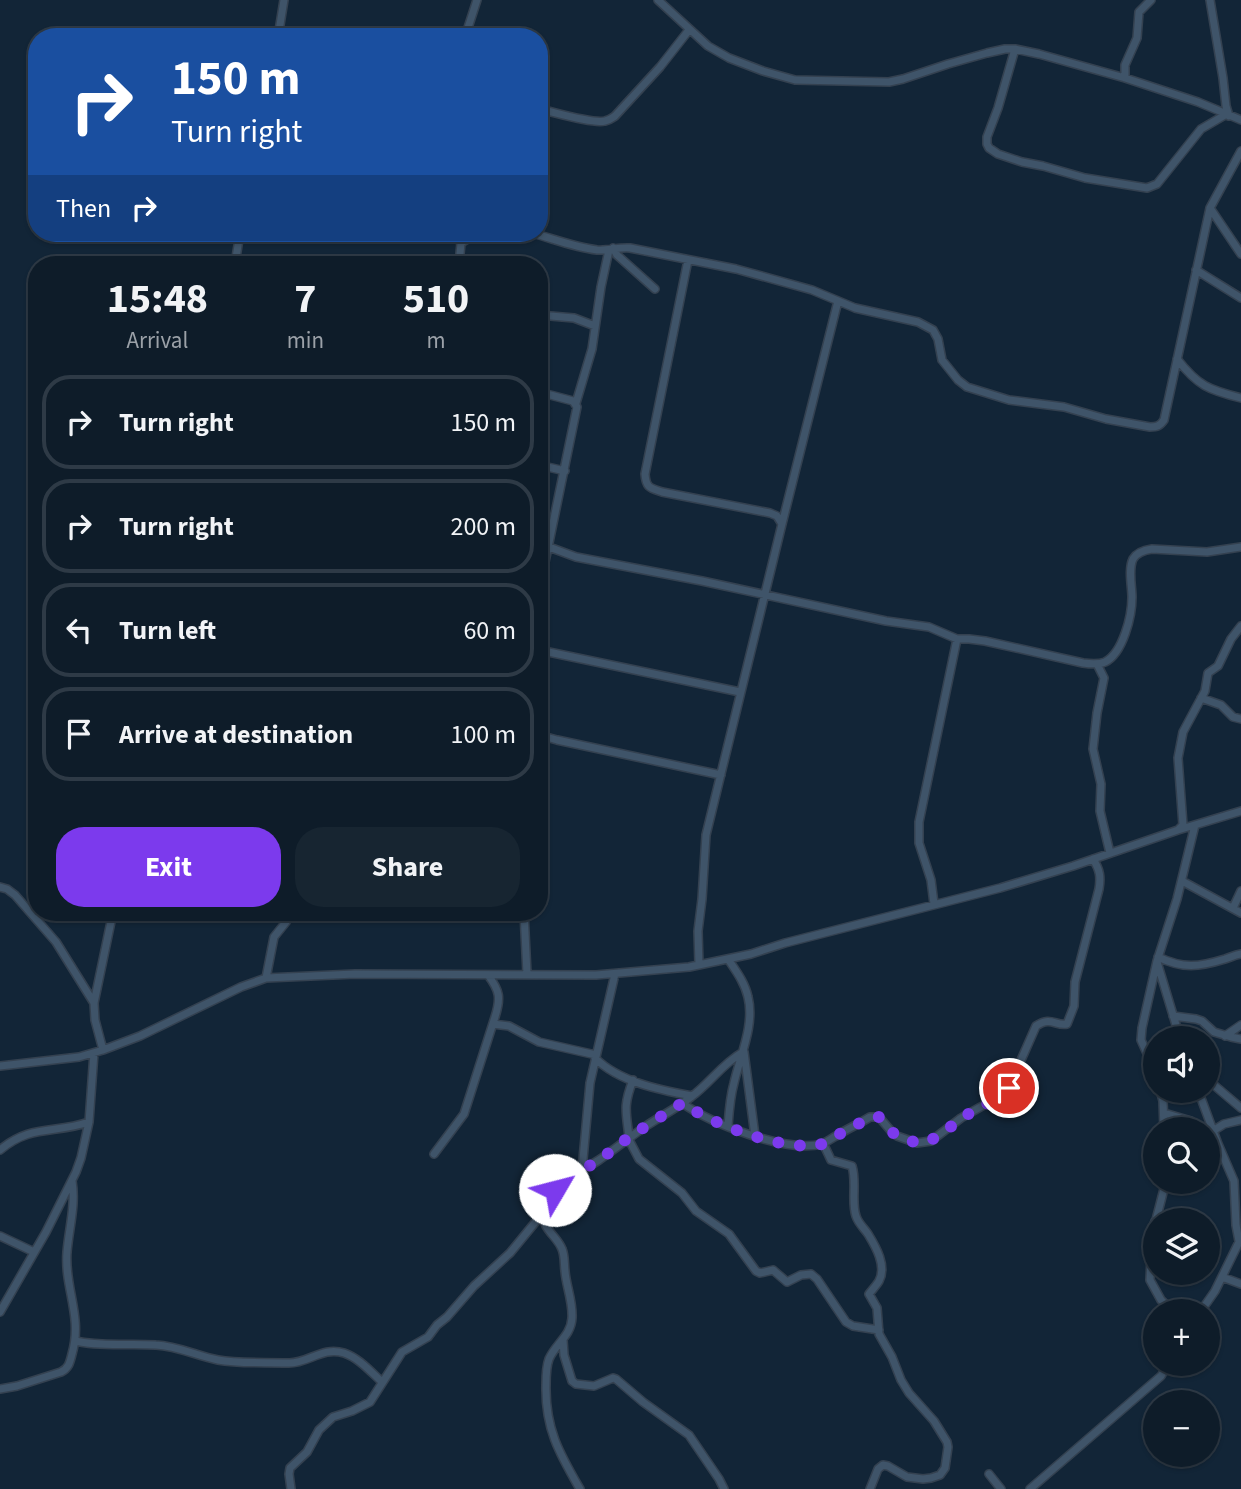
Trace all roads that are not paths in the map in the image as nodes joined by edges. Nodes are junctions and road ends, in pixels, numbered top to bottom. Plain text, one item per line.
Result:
1 (284, 0) edge
2 (477, 0) edge
3 (657, 0) edge
4 (1151, 0) edge
5 (1210, 0) edge
6 (279, 28) edge
7 (468, 28) edge
8 (689, 30) junction
9 (1015, 50) junction
10 (1125, 78) junction
11 (548, 110) edge
12 (1227, 115) junction
13 (1241, 120) edge
14 (1241, 151) edge
15 (1210, 208) junction
16 (548, 238) edge
17 (461, 243) edge
18 (611, 249) junction
19 (1241, 254) edge
20 (460, 256) edge
21 (688, 260) junction
22 (1196, 270) junction
23 (655, 289) dead end
24 (1241, 298) edge
25 (838, 301) junction
26 (548, 316) edge
27 (595, 326) junction
28 (1177, 359) junction
29 (548, 394) edge
30 (1241, 398) edge
31 (576, 403) junction
32 (548, 467) edge
33 (565, 471) junction
34 (782, 524) junction
35 (549, 547) junction
36 (1241, 547) edge
37 (548, 551) edge
38 (764, 595) junction
39 (1241, 626) edge
40 (957, 639) junction
41 (548, 652) edge
42 (1097, 664) junction
43 (740, 692) junction
44 (1201, 698) junction
45 (1241, 719) edge
46 (548, 737) edge
47 (721, 775) junction
48 (1241, 811) edge
49 (1195, 825) junction
50 (1178, 830) junction
51 (1110, 853) junction
52 (1093, 859) junction
53 (1182, 881) junction
54 (0, 887) edge
55 (1241, 891) edge
56 (934, 904) junction
57 (1233, 908) junction
58 (28, 910) edge
59 (1241, 913) edge
60 (38, 921) edge
61 (111, 921) edge
62 (286, 921) edge
63 (524, 921) edge
64 (1241, 954) edge
65 (728, 959) junction
66 (1157, 959) junction
67 (699, 965) junction
68 (527, 974) junction
69 (615, 974) junction
70 (488, 975) junction
71 (266, 978) junction
72 (94, 1003) junction
73 (1173, 1016) junction
74 (493, 1024) junction
75 (1241, 1025) edge
76 (1143, 1026) edge
77 (1176, 1026) edge
78 (1143, 1027) edge
79 (1225, 1036) junction
80 (1241, 1039) edge
81 (1143, 1047) edge
82 (743, 1050) junction
83 (98, 1052) junction
84 (595, 1056) junction
85 (0, 1066) edge
86 (634, 1080) junction
87 (1220, 1090) edge
88 (692, 1096) junction
89 (682, 1103) junction
90 (1162, 1103) edge
91 (1241, 1108) edge
92 (1164, 1113) junction
93 (1164, 1117) edge
94 (1178, 1117) edge
95 (1241, 1120) edge
96 (89, 1122) junction
97 (728, 1126) junction
98 (1220, 1126) edge
99 (755, 1136) junction
100 (628, 1138) junction
101 (824, 1143) junction
102 (0, 1150) edge
103 (1220, 1152) edge
104 (434, 1154) dead end
105 (582, 1170) junction
106 (72, 1181) junction
107 (542, 1214) junction
108 (0, 1236) edge
109 (1240, 1239) edge
110 (34, 1252) junction
111 (1222, 1277) junction
112 (1241, 1284) edge
113 (1208, 1299) edge
114 (0, 1312) edge
115 (878, 1329) junction
116 (563, 1340) junction
117 (75, 1341) junction
118 (1161, 1376) edge
119 (382, 1382) junction
120 (0, 1389) edge
121 (989, 1474) dead end
122 (291, 1489) edge
123 (580, 1489) edge
124 (724, 1489) edge
125 (870, 1489) edge
126 (1001, 1489) edge
127 (1030, 1489) edge

1 - 6 street
2 - 7 street
3 - 8 street
4 - 10 street
5 - 12 street
8 - 9 street
8 - 11 street
9 - 10 street
9 - 12 street
10 - 12 street
12 - 13 street
14 - 15 street
15 - 19 street
15 - 22 street
16 - 18 street
17 - 20 street
18 - 21 street
18 - 23 street
18 - 27 street
21 - 25 street
21 - 34 street
22 - 24 street
22 - 28 street
25 - 28 street
25 - 34 street
26 - 27 street
27 - 31 street
28 - 30 street
29 - 31 street
31 - 33 street
32 - 33 street
33 - 35 street
34 - 38 street
35 - 37 street
35 - 38 street
36 - 42 street
38 - 40 street
38 - 43 street
39 - 44 street
40 - 42 street
40 - 56 street
41 - 43 street
42 - 51 street
43 - 47 street
44 - 45 street
44 - 50 street
46 - 47 street
47 - 67 street
48 - 49 street
49 - 50 street
49 - 53 street
50 - 51 street
51 - 52 street
52 - 56 street
52 - 101 street
53 - 57 street
53 - 66 street
54 - 58 street
55 - 57 street
56 - 65 street
57 - 59 street
60 - 72 street
61 - 72 street
62 - 71 street
63 - 68 street
64 - 66 street
65 - 67 street
65 - 82 street
66 - 73 street
66 - 76 street
67 - 69 street
68 - 69 street
68 - 70 street
69 - 84 street
70 - 71 street
70 - 74 street
71 - 83 street
72 - 83 street
73 - 77 street
73 - 79 street
74 - 84 street
74 - 104 street
75 - 79 street
78 - 81 street
79 - 80 street
82 - 88 street
82 - 97 street
82 - 99 street
83 - 85 street
83 - 96 street
84 - 86 street
84 - 105 street
86 - 88 street
86 - 100 street
87 - 91 street
88 - 89 street
89 - 97 street
89 - 100 street
90 - 92 street
92 - 93 street
92 - 94 street
95 - 98 street
96 - 102 street
96 - 106 street
97 - 99 street
99 - 101 street
100 - 105 street
100 - 115 street
101 - 115 street
103 - 109 street
105 - 107 street
106 - 110 street
106 - 117 street
107 - 116 street
107 - 119 street
108 - 110 street
109 - 111 street
110 - 114 street
111 - 112 street
111 - 113 street
115 - 125 street
116 - 123 street
116 - 124 street
117 - 119 street
117 - 120 street
118 - 127 street
119 - 122 street
121 - 126 street

